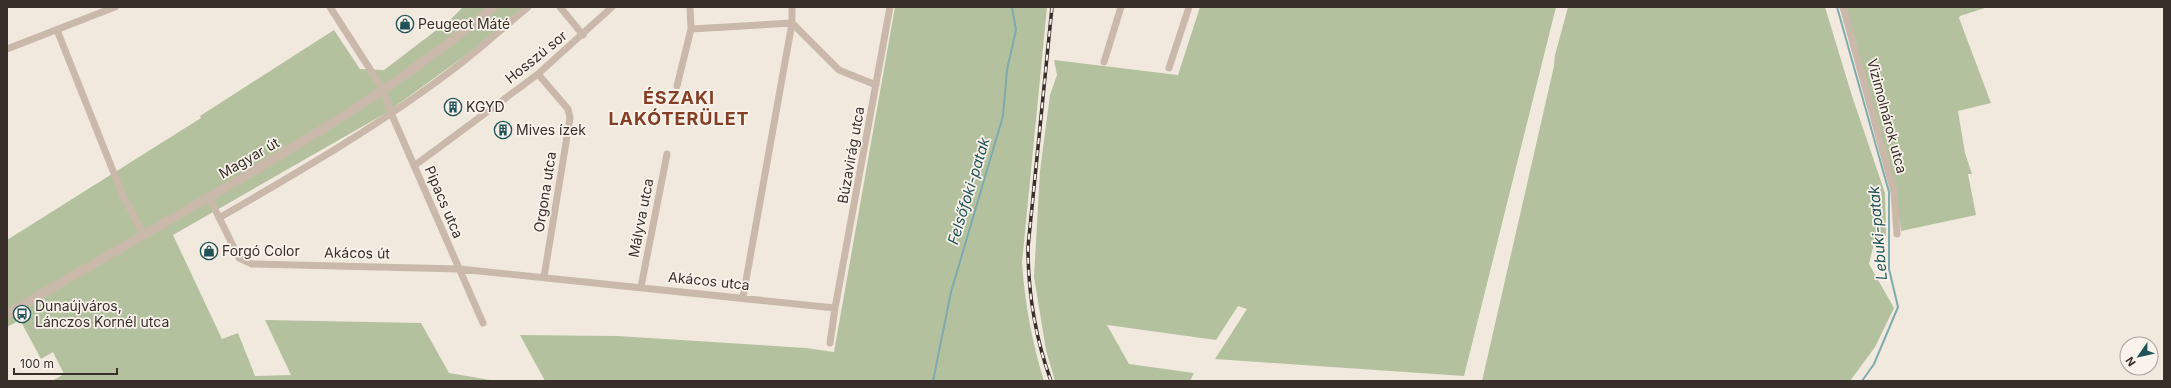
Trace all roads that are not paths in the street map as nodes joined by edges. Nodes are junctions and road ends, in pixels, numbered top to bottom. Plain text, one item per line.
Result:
1 (114, 7) edge
2 (330, 7) edge
3 (494, 7) edge
4 (528, 7) edge
5 (560, 7) edge
6 (612, 7) edge
7 (690, 7) edge
8 (792, 7) edge
9 (890, 7) edge
10 (1121, 7) edge
11 (1189, 7) edge
12 (1844, 7) edge
13 (792, 23) junction
14 (691, 29) junction
15 (57, 30) junction
16 (583, 34) junction
17 (7, 49) edge
18 (1104, 62) dead end
19 (1169, 68) dead end
20 (538, 74) junction
21 (876, 85) junction
22 (677, 86) dead end
23 (384, 91) junction
24 (391, 113) junction
25 (667, 154) dead end
26 (414, 166) junction
27 (209, 197) junction
28 (219, 218) junction
29 (1897, 234) dead end
30 (144, 235) junction
31 (459, 269) junction
32 (544, 277) junction
33 (642, 287) junction
34 (742, 297) junction
35 (835, 308) junction
36 (7, 314) edge
37 (483, 323) dead end
38 (830, 343) dead end

1 - 15 street
2 - 23 street, Pipacs utca
3 - 23 street, Magyar út
4 - 24 street
5 - 16 street
6 - 16 street, Hosszú sor
7 - 14 street
8 - 13 street
9 - 21 street, Búzavirág utca
10 - 18 street
11 - 19 street
12 - 29 street, Vizimolnárok utca
13 - 14 street
13 - 21 street
13 - 34 street
14 - 22 street
15 - 17 street
15 - 30 street
16 - 20 street, Hosszú sor
20 - 26 street, Hosszú sor
20 - 32 street, Orgona utca
21 - 35 street, Búzavirág utca
23 - 24 street, Pipacs utca
23 - 27 street, Magyar út
24 - 26 street, Pipacs utca
24 - 28 street
25 - 33 street, Mályva utca
26 - 31 street, Pipacs utca
27 - 28 street, Akácos út
27 - 30 street, Magyar út
28 - 31 street, Akácos út
30 - 36 street, Magyar út
31 - 32 street, Akácos út
31 - 37 street, Pipacs utca
32 - 33 street, Akácos utca
33 - 34 street, Akácos utca
34 - 35 street, Akácos utca
35 - 38 street

